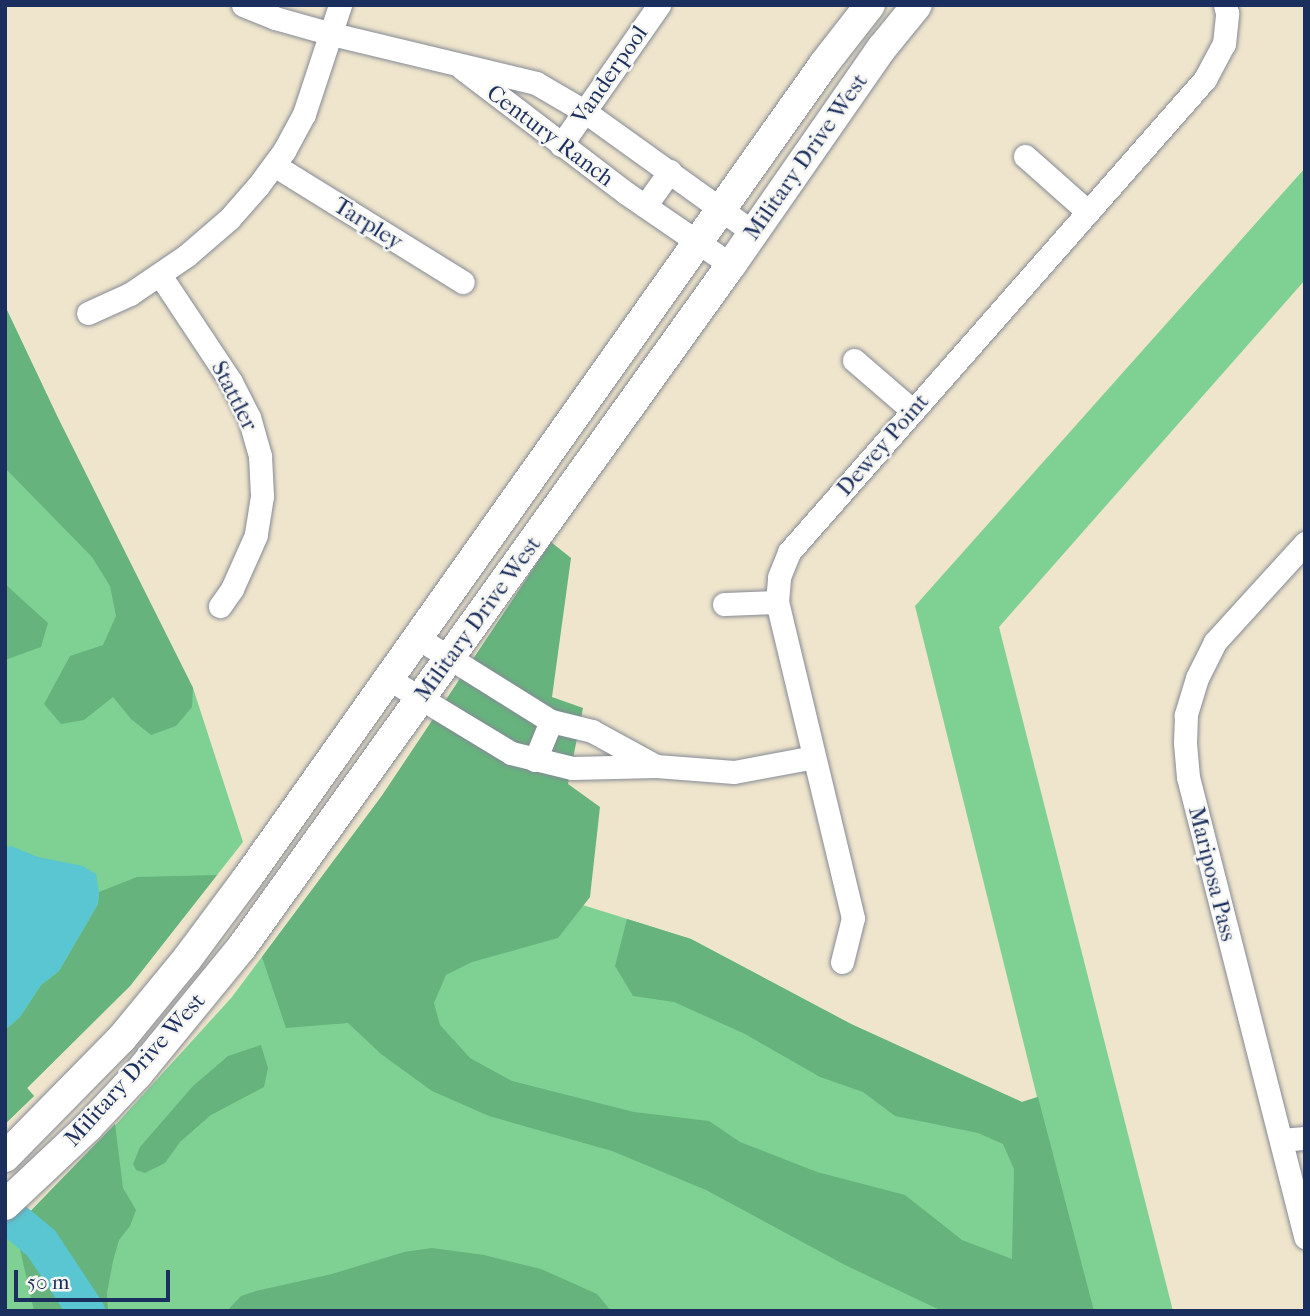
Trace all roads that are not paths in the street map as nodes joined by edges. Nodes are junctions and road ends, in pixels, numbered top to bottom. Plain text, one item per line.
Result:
1 (243, 5) edge
2 (340, 5) edge
3 (659, 5) edge
4 (870, 5) edge
5 (917, 5) edge
6 (1225, 5) edge
7 (332, 34) junction
8 (457, 64) junction
9 (584, 111) junction
10 (561, 145) junction
11 (1025, 156) dead end
12 (274, 165) junction
13 (670, 171) junction
14 (645, 206) junction
15 (722, 210) junction
16 (1088, 212) junction
17 (754, 233) junction
18 (699, 241) junction
19 (731, 265) junction
20 (160, 275) junction
21 (463, 282) dead end
22 (88, 313) dead end
23 (854, 360) dead end
24 (913, 411) junction
25 (1305, 543) edge
26 (777, 603) junction
27 (724, 604) dead end
28 (220, 606) dead end
29 (418, 638) junction
30 (450, 659) junction
31 (389, 678) junction
32 (421, 700) junction
33 (551, 721) junction
34 (814, 757) junction
35 (535, 761) junction
36 (656, 766) junction
37 (842, 962) dead end
38 (1305, 1138) edge
39 (1281, 1140) junction
40 (5, 1157) edge
41 (5, 1205) edge
42 (1305, 1237) edge

1 - 7 street, Century Ranch
2 - 7 street
3 - 9 street, Vanderpool
4 - 15 main road, Military Drive West
5 - 17 main road, Military Drive West
6 - 16 street, Dewey Point
7 - 8 street, Century Ranch
7 - 12 street
8 - 9 street, Century Ranch
8 - 10 street, Century Ranch
9 - 10 street, Vanderpool
9 - 13 street, Century Ranch
10 - 14 street, Century Ranch
11 - 16 street
12 - 20 street
12 - 21 street, Tarpley
13 - 14 street
13 - 15 street, Century Ranch
14 - 18 street, Century Ranch
15 - 17 street, Century Ranch
15 - 18 main road, Military Drive West
16 - 24 street, Dewey Point
17 - 19 main road, Military Drive West
18 - 19 street, Century Ranch
18 - 29 main road, Military Drive West
19 - 30 main road, Military Drive West
20 - 22 street
20 - 28 street, Stattler
23 - 24 street
24 - 26 street, Dewey Point
25 - 39 street, Mariposa Pass
26 - 27 street
26 - 34 street, Dewey Point
29 - 30 street
29 - 31 main road, Military Drive West
30 - 32 main road, Military Drive West
30 - 33 street
31 - 32 street
31 - 40 main road, Military Drive West
32 - 35 street
32 - 41 main road, Military Drive West
33 - 35 street
33 - 36 street
34 - 36 street
34 - 37 street, Dewey Point
35 - 36 street
38 - 39 street
39 - 42 street, Mariposa Pass

